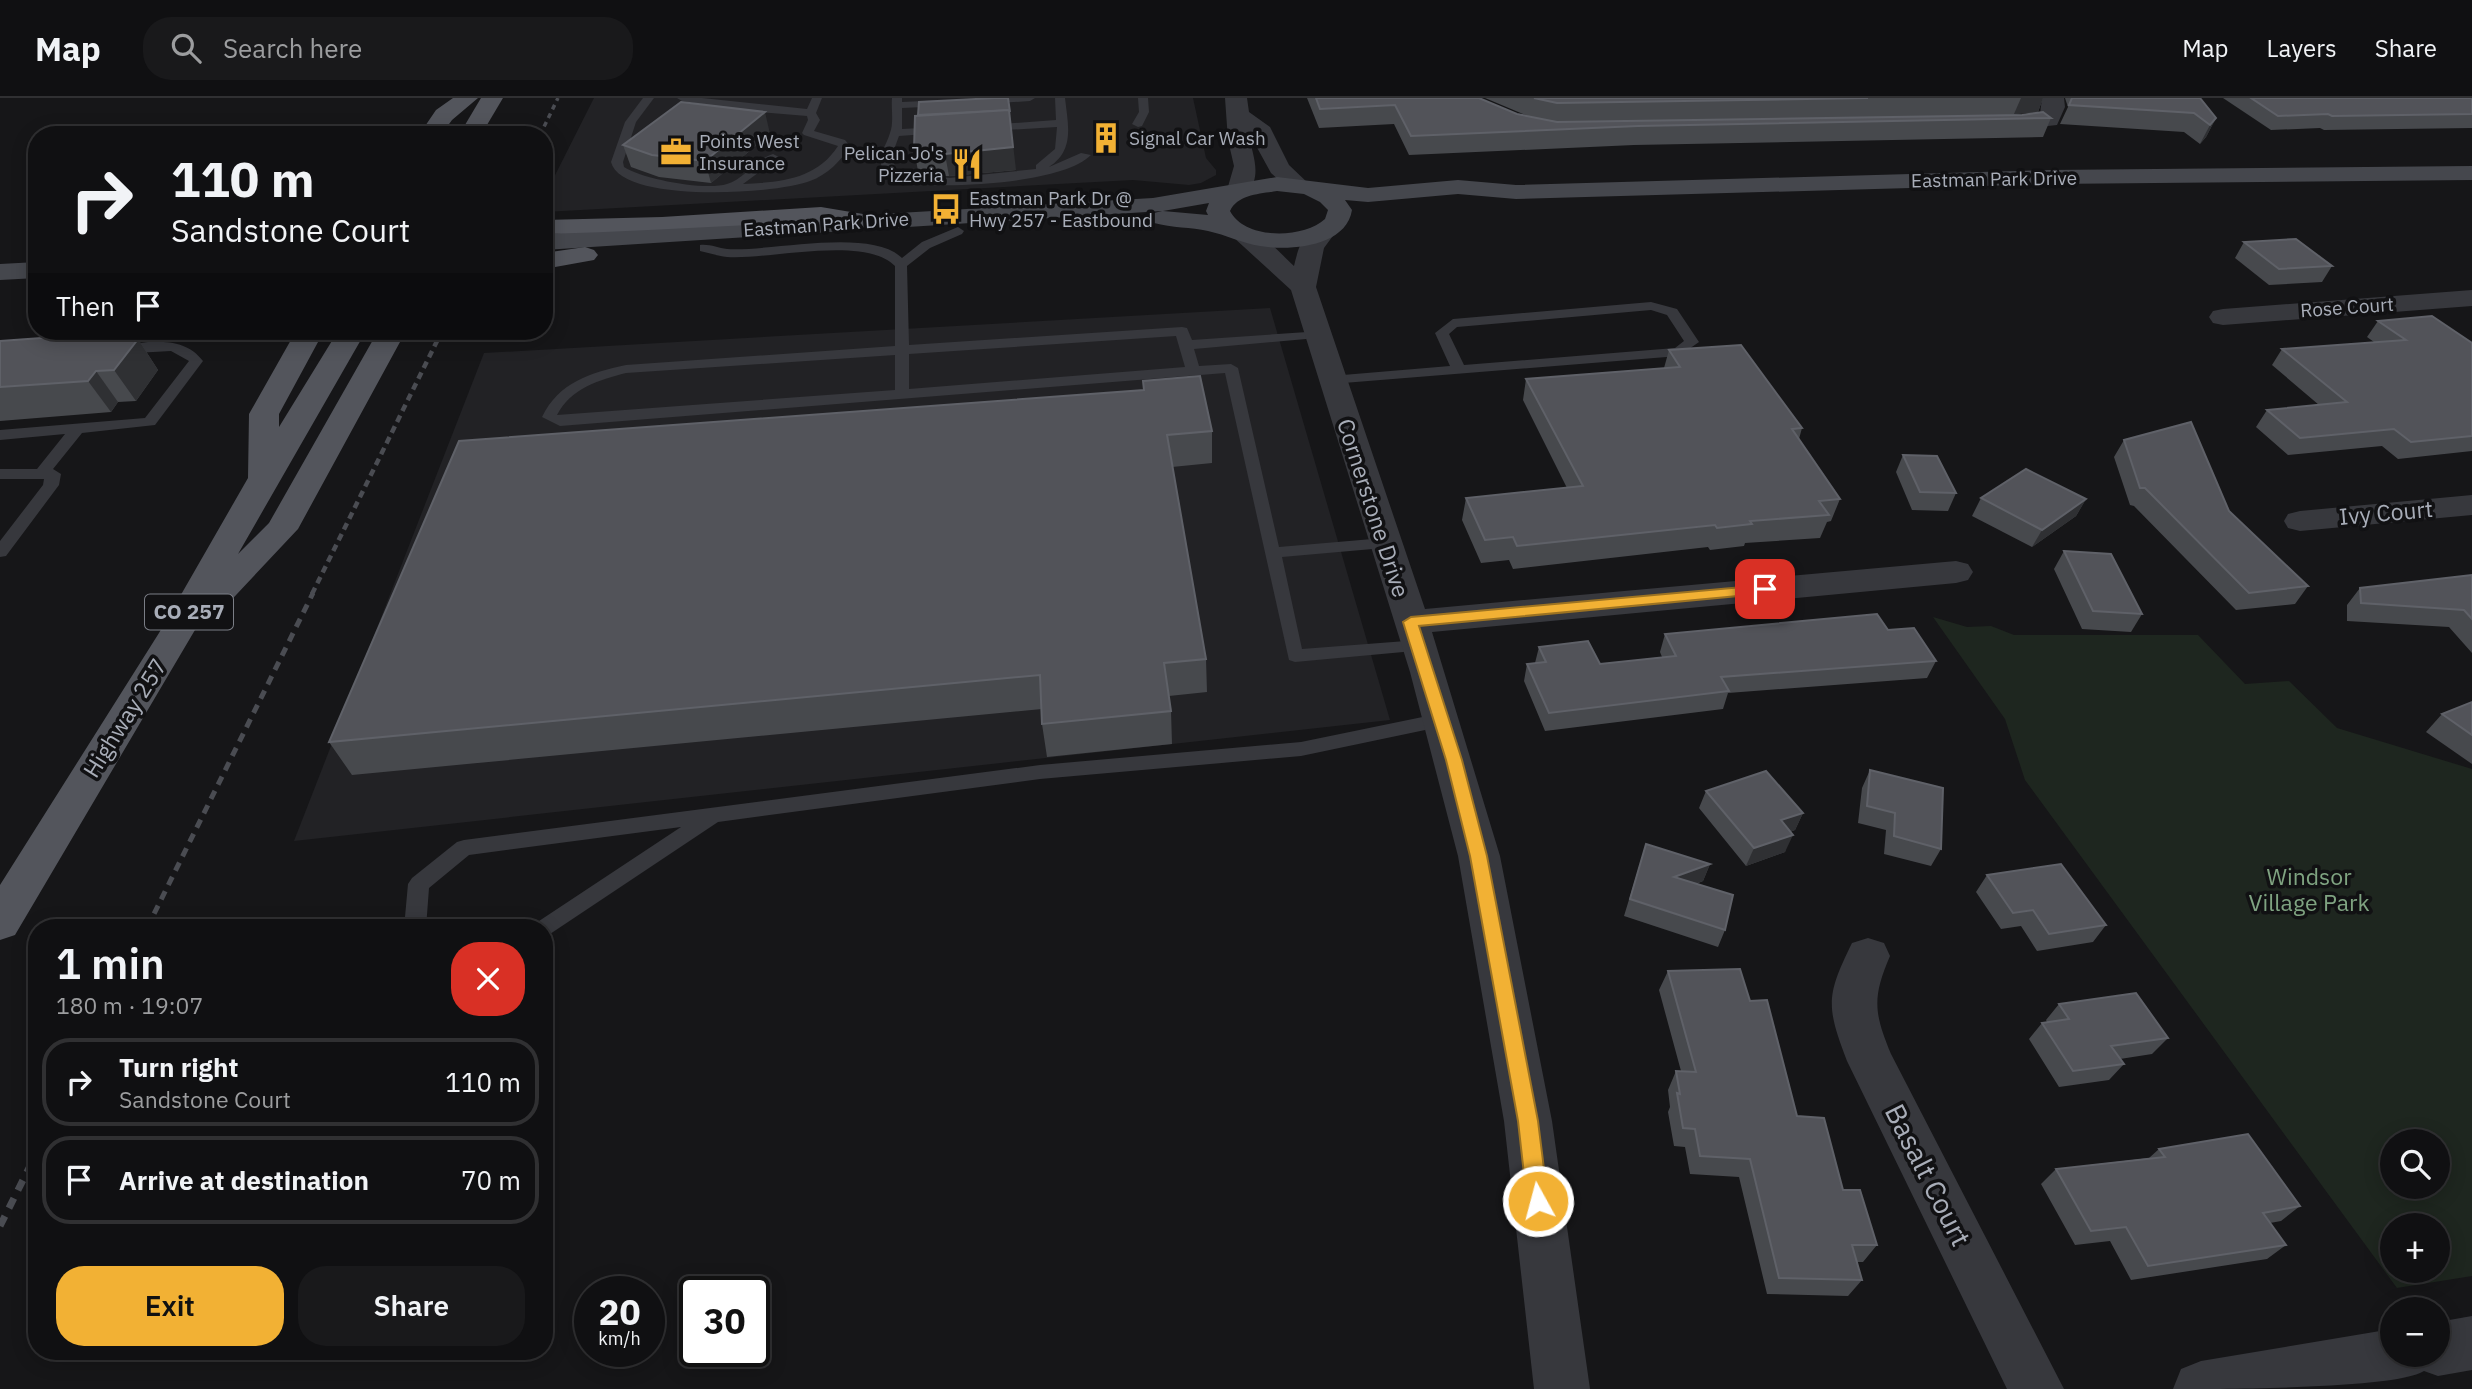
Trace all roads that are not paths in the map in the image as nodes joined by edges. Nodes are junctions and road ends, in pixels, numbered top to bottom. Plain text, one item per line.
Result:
1 (467, 98) edge
2 (492, 98) edge
3 (649, 98) edge
4 (682, 98) edge
5 (817, 98) edge
6 (1030, 98) edge
7 (1060, 98) edge
8 (1143, 98) edge
9 (2053, 98) edge
10 (995, 100) junction
11 (970, 101) edge
12 (897, 102) edge
13 (957, 102) edge
14 (944, 103) junction
15 (1238, 105) edge
16 (811, 113) junction
17 (1062, 124) junction
18 (1138, 124) dead end
19 (1974, 125) edge
20 (436, 126) edge
21 (475, 126) edge
22 (997, 127) junction
23 (972, 129) edge
24 (944, 130) junction
25 (958, 130) edge
26 (896, 133) junction
27 (811, 134) junction
28 (800, 141) dead end
29 (1085, 155) dead end
30 (773, 157) dead end
31 (2472, 173) edge
32 (1020, 174) junction
33 (732, 187) junction
34 (1306, 187) junction
35 (1236, 191) junction
36 (1516, 192) junction
37 (866, 221) junction
38 (553, 227) edge
39 (1328, 230) junction
40 (958, 231) junction
41 (1237, 233) junction
42 (553, 241) edge
43 (705, 248) junction
44 (585, 255) joint
45 (553, 258) edge
46 (901, 265) junction
47 (28, 270) edge
48 (0, 272) edge
49 (1303, 287) junction
50 (28, 290) edge
51 (0, 292) edge
52 (2472, 298) edge
53 (2435, 300) junction
54 (2223, 317) dead end
55 (2472, 326) edge
56 (1317, 334) junction
57 (305, 340) edge
58 (347, 340) edge
59 (387, 340) edge
60 (1186, 345) junction
61 (109, 350) edge
62 (902, 351) junction
63 (196, 360) joint
64 (1459, 370) junction
65 (1193, 371) junction
66 (1331, 380) junction
67 (902, 395) junction
68 (78, 429) junction
69 (0, 435) edge
70 (43, 472) junction
71 (0, 474) edge
72 (262, 479) junction
73 (2472, 505) edge
74 (2300, 521) dead end
75 (1384, 543) junction
76 (0, 552) edge
77 (1272, 553) junction
78 (1956, 572) dead end
79 (1415, 634) junction
80 (175, 636) junction
81 (1442, 720) junction
82 (714, 815) junction
83 (416, 919) edge
84 (0, 922) edge
85 (553, 923) edge
86 (1868, 956) dead end
87 (2380, 1358) edge
88 (1568, 1389) edge
89 (2036, 1389) edge
90 (2201, 1389) edge

1 - 20 main road
2 - 21 main road
3 - 33 lane
4 - 16 lane
5 - 16 lane
6 - 10 lane
7 - 17 lane
8 - 18 lane
9 - 19 street
10 - 11 lane
10 - 22 lane
12 - 14 lane
12 - 26 lane
13 - 14 lane
14 - 24 lane
15 - 34 street
15 - 35 street
16 - 27 lane
17 - 22 lane
17 - 32 lane
22 - 23 lane
24 - 25 lane
24 - 26 lane
26 - 32 lane
27 - 28 lane
27 - 33 lane
29 - 32 lane
30 - 33 lane
31 - 36 street, Eastman Park Drive
34 - 35 street, Eastman Park Drive
34 - 36 street, Eastman Park Drive
34 - 39 street
35 - 37 street, Eastman Park Drive
35 - 41 street
36 - 39 street, Eastman Park Drive
37 - 38 main road
37 - 42 street, Eastman Park Drive
39 - 41 street, Eastman Park Drive
39 - 49 street, Cornerstone Drive
40 - 41 street, Eastman Park Drive
40 - 43 street, Eastman Park Drive
40 - 46 lane
41 - 49 street
43 - 44 street, Eastman Park Drive
43 - 46 lane
44 - 45 main road
46 - 62 lane
47 - 48 street
49 - 56 street, Cornerstone Drive
50 - 51 street
52 - 53 street, Rose Court
53 - 54 street, Rose Court
53 - 55 street
56 - 60 lane
56 - 66 street, Cornerstone Drive
57 - 72 main road
58 - 72 main road, Highway 257 / CO 257
59 - 80 main road
60 - 62 lane
60 - 65 lane
61 - 63 lane
62 - 67 lane
62 - 67 lane
63 - 68 lane
64 - 64 lane
64 - 66 lane
65 - 67 lane
65 - 77 lane
66 - 75 street, Cornerstone Drive
68 - 69 lane
68 - 70 lane
70 - 71 lane
70 - 76 lane
72 - 80 main road, Highway 257 / CO 257
73 - 74 street, Ivy Court
75 - 77 lane
75 - 79 street, Cornerstone Drive
77 - 79 lane
78 - 79 street
79 - 81 street, Cornerstone Drive
80 - 84 main road, Highway 257 / CO 257
81 - 82 lane
81 - 88 street, Cornerstone Drive
82 - 83 lane
82 - 85 lane
86 - 89 street, Basalt Court
87 - 90 street

